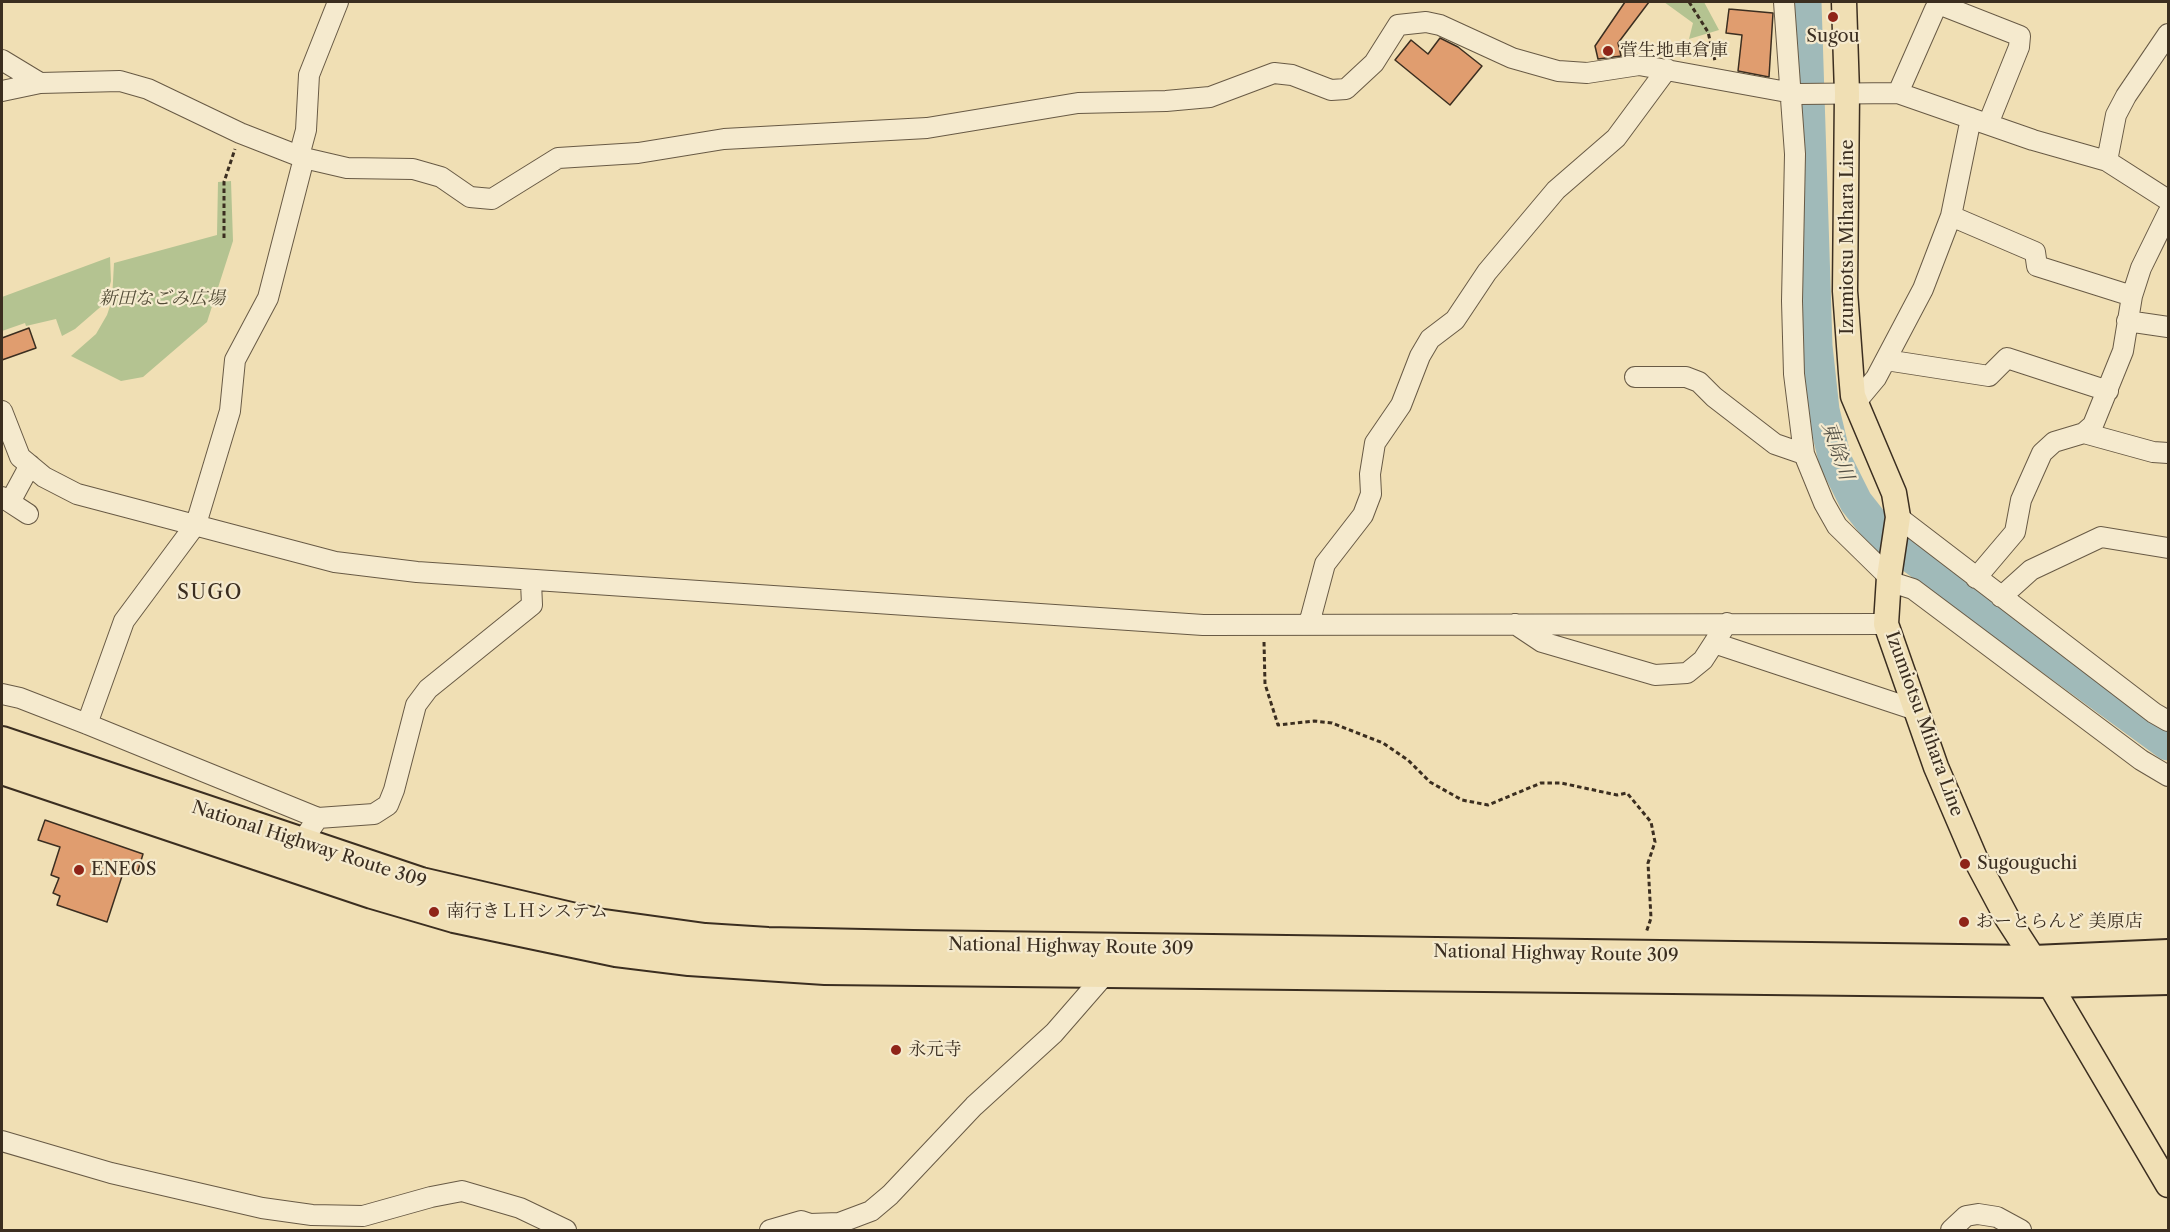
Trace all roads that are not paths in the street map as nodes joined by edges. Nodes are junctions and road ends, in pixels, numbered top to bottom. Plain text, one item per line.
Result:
1 (339, 2) edge
2 (1784, 2) edge
3 (1844, 2) edge
4 (1935, 4) edge
5 (2169, 34) edge
6 (2163, 54) edge
7 (2, 60) edge
8 (1667, 69) junction
9 (40, 83) junction
10 (2, 91) edge
11 (1840, 92) junction
12 (1898, 93) junction
13 (1794, 94) junction
14 (1979, 121) junction
15 (302, 157) junction
16 (2107, 161) junction
17 (2169, 200) edge
18 (2169, 213) edge
19 (1951, 216) junction
20 (2132, 296) junction
21 (2127, 321) junction
22 (2169, 327) edge
23 (1886, 360) junction
24 (1635, 377) dead end
25 (2108, 391) junction
26 (1856, 402) junction
27 (2, 414) edge
28 (2084, 433) junction
29 (2169, 453) edge
30 (1804, 454) junction
31 (30, 465) junction
32 (6, 500) edge
33 (28, 514) dead end
34 (1898, 521) junction
35 (196, 524) junction
36 (2169, 548) edge
37 (1889, 574) junction
38 (1976, 578) junction
39 (531, 582) junction
40 (2001, 597) junction
41 (1727, 623) junction
42 (1309, 624) junction
43 (1515, 624) junction
44 (1886, 624) junction
45 (1714, 643) junction
46 (2, 694) edge
47 (1917, 710) junction
48 (2169, 721) edge
49 (87, 724) junction
50 (2, 741) edge
51 (2, 770) edge
52 (2169, 776) edge
53 (318, 818) junction
54 (300, 844) junction
55 (2169, 954) edge
56 (1108, 959) junction
57 (2041, 971) junction
58 (2169, 980) edge
59 (2, 1141) edge
60 (2169, 1185) edge
61 (2019, 1229) edge
62 (566, 1230) edge
63 (770, 1230) edge
64 (1951, 1230) edge

1 - 15 street
2 - 13 street
3 - 11 main road, Izumiotsu Mihara Line
4 - 12 street
4 - 14 street
5 - 6 street
6 - 16 street
7 - 9 street
8 - 13 street
8 - 15 street
8 - 42 street
9 - 10 street
9 - 15 street
11 - 12 street
11 - 13 street
11 - 26 main road, Izumiotsu Mihara Line
12 - 14 street
13 - 30 street
14 - 16 street
14 - 19 street
15 - 35 street
16 - 17 street
18 - 20 street
19 - 20 street
19 - 23 street
20 - 21 street
21 - 22 street
21 - 25 street
23 - 25 street
23 - 26 street
24 - 30 street
25 - 28 street
26 - 34 main road, Izumiotsu Mihara Line
27 - 31 street
28 - 29 street
28 - 38 street
30 - 37 street
31 - 32 street
31 - 35 street
32 - 33 street
34 - 37 main road, Izumiotsu Mihara Line
34 - 38 street
35 - 39 street
35 - 49 street
36 - 40 street
37 - 44 main road, Izumiotsu Mihara Line
37 - 52 street
38 - 40 street
39 - 42 street
39 - 53 street
40 - 48 street
41 - 43 street
41 - 44 street
41 - 45 street
42 - 43 street
43 - 45 street
44 - 47 main road, Izumiotsu Mihara Line
45 - 47 street
46 - 49 street
47 - 57 main road, Izumiotsu Mihara Line
49 - 53 street
50 - 54 highway, National Highway Route 309
51 - 56 highway, National Highway Route 309
53 - 54 street
54 - 56 highway, National Highway Route 309
55 - 57 highway, National Highway Route 309
56 - 57 highway, National Highway Route 309
56 - 57 highway, National Highway Route 309
56 - 63 street
57 - 58 highway, National Highway Route 309
57 - 60 main road, Izumiotsu Mihara Line
59 - 62 street
61 - 64 street

